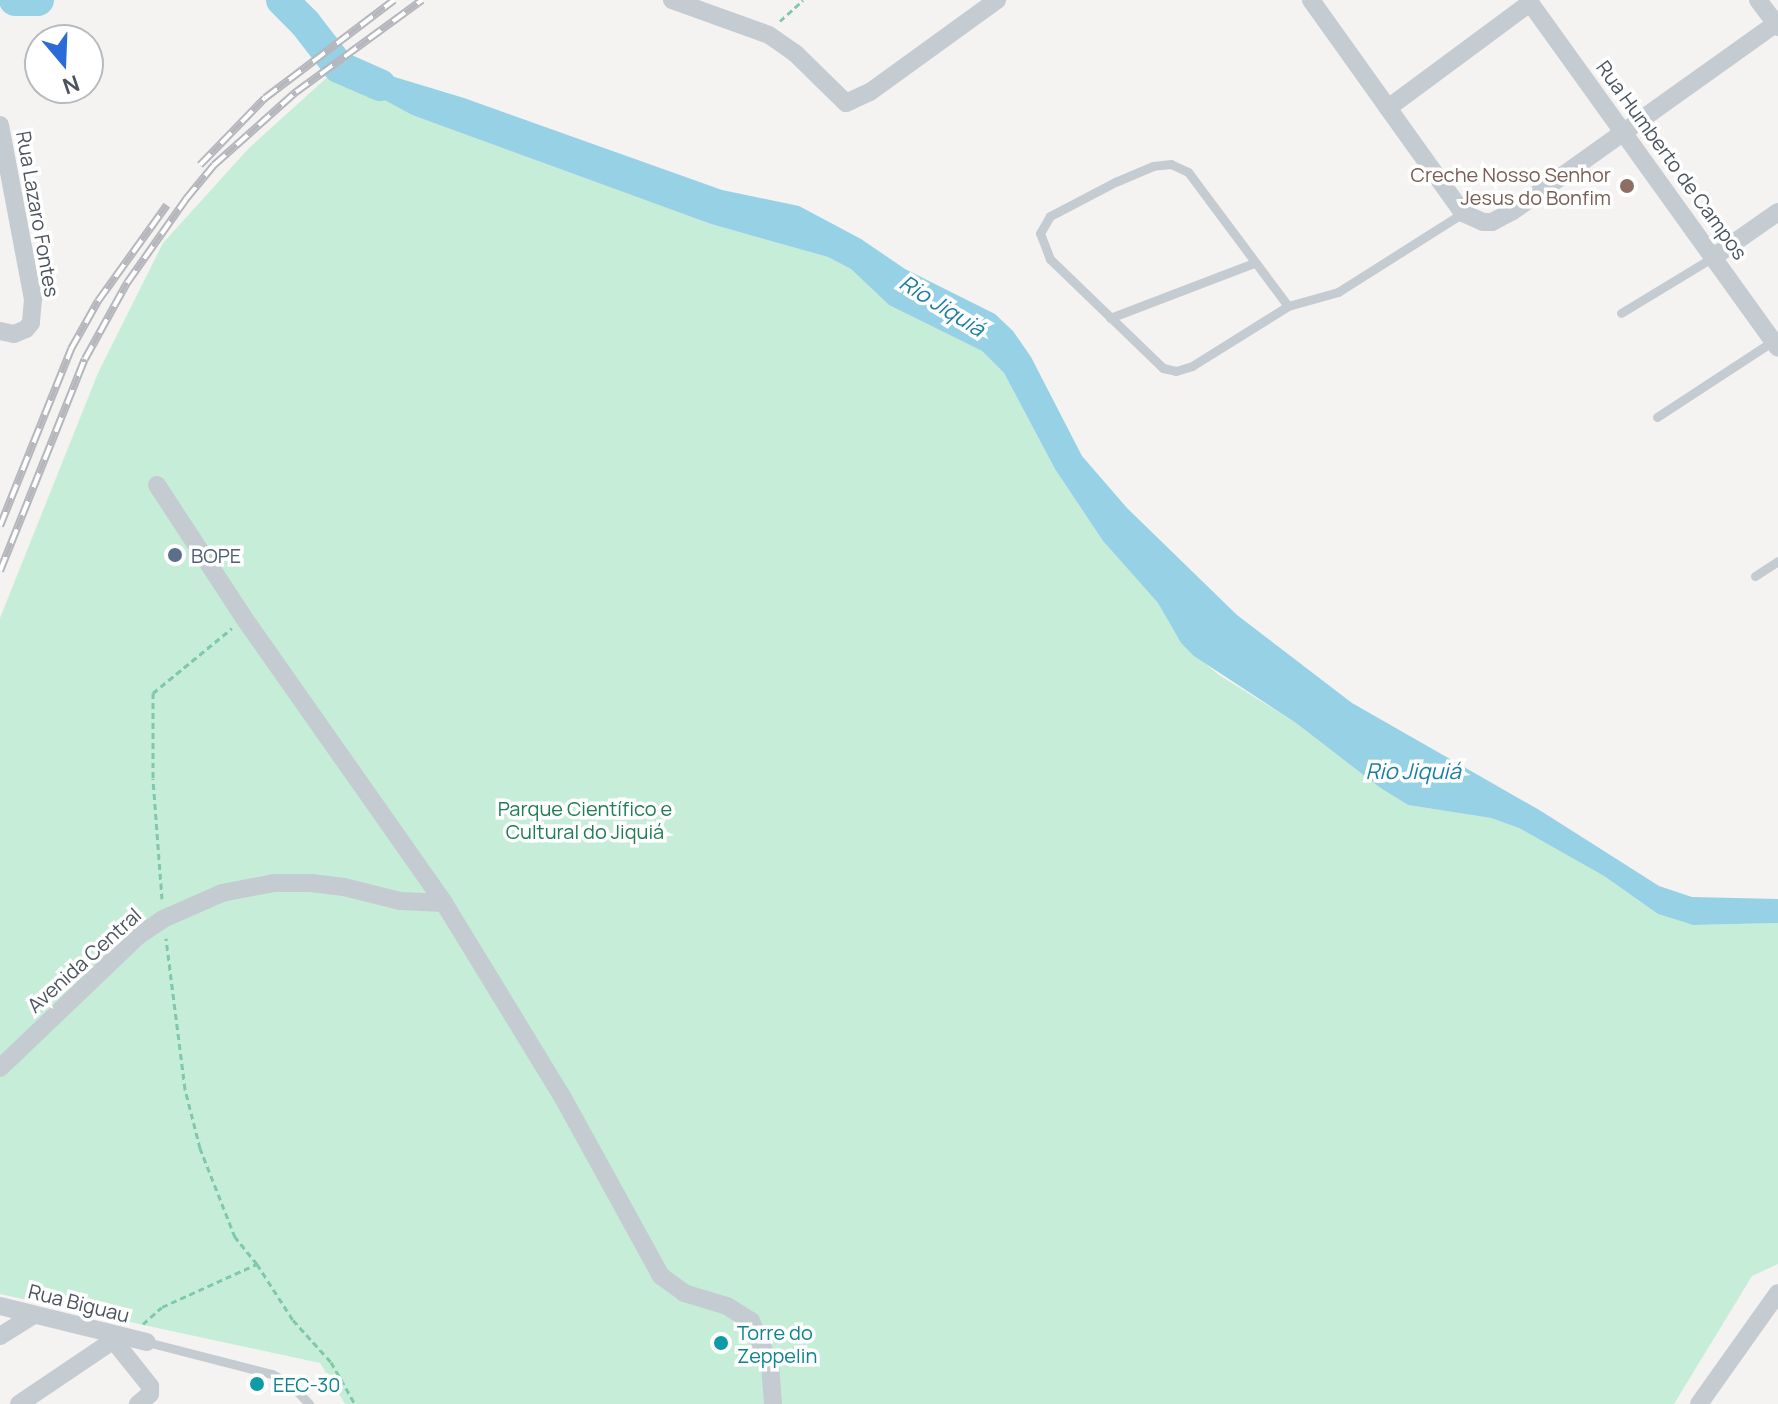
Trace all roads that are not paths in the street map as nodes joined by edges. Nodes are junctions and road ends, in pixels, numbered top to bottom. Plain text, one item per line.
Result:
1 (672, 0) edge
2 (997, 0) edge
3 (1311, 0) edge
4 (1758, 0) edge
5 (1529, 1) edge
6 (1777, 24) edge
7 (1388, 108) junction
8 (0, 125) edge
9 (1624, 131) junction
10 (6, 182) edge
11 (1778, 212) edge
12 (1463, 213) junction
13 (1715, 256) junction
14 (1254, 263) junction
15 (1288, 306) junction
16 (1621, 313) dead end
17 (1110, 318) junction
18 (0, 331) edge
19 (1776, 344) edge
20 (1657, 417) dead end
21 (157, 485) dead end
22 (1778, 561) edge
23 (1755, 576) dead end
24 (444, 903) junction
25 (0, 1068) edge
26 (1778, 1293) edge
27 (0, 1306) edge
28 (34, 1315) junction
29 (0, 1336) edge
30 (127, 1339) junction
31 (19, 1404) edge
32 (138, 1404) edge
33 (309, 1404) edge
34 (773, 1404) edge
35 (1699, 1404) edge

1 - 2 street
3 - 7 street
4 - 6 street
5 - 7 street
5 - 9 street, Rua Humberto de Campos
6 - 9 street
7 - 12 street
8 - 10 street, Rua Lazaro Fontes
9 - 12 street
9 - 13 street, Rua Humberto de Campos
10 - 18 street, Rua Lazaro Fontes
11 - 13 street
12 - 15 lane
13 - 16 lane
13 - 19 street, Rua Humberto de Campos
14 - 15 lane
14 - 17 lane
14 - 17 lane
15 - 17 lane
19 - 20 lane
21 - 24 street
22 - 23 lane
24 - 25 street, Avenida Central
24 - 34 street
26 - 35 street
27 - 28 street, Rua Biguau
28 - 29 street
28 - 30 street, Rua Biguau
30 - 31 street
30 - 32 street
30 - 33 lane

